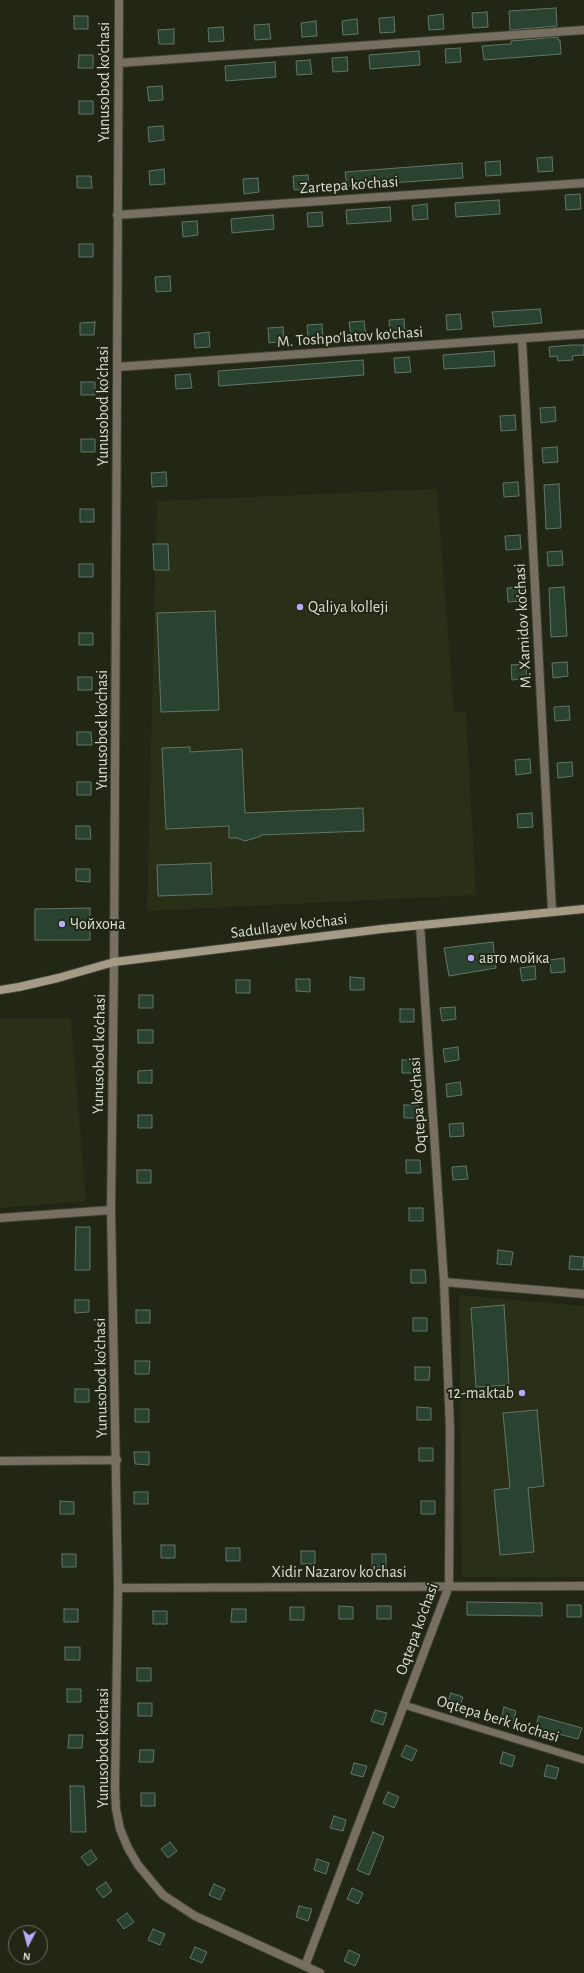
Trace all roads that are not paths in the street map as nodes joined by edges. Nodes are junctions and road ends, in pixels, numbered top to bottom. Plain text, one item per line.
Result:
1 (119, 0) edge
2 (584, 30) edge
3 (119, 63) junction
4 (584, 183) edge
5 (117, 215) junction
6 (584, 334) edge
7 (522, 339) junction
8 (117, 367) junction
9 (584, 909) edge
10 (552, 911) junction
11 (420, 925) junction
12 (114, 962) junction
13 (0, 990) edge
14 (111, 1210) junction
15 (0, 1218) edge
16 (444, 1282) junction
17 (584, 1294) edge
18 (117, 1460) junction
19 (0, 1461) edge
20 (449, 1586) junction
21 (584, 1586) edge
22 (118, 1588) junction
23 (404, 1705) junction
24 (584, 1760) edge
25 (305, 1966) junction
26 (320, 1973) edge

1 - 3 street, Yunusobod ko'chasi
2 - 3 street
3 - 5 street, Yunusobod ko'chasi
4 - 5 street, Zartepa ko'chasi
5 - 8 street, Yunusobod ko'chasi
6 - 7 street, M. Toshpo'latov ko'chasi
7 - 8 street, M. Toshpo'latov ko'chasi
7 - 10 street, M. Xamidov ko'chasi
8 - 12 street, Yunusobod ko'chasi
9 - 10 main road, Sadullayev ko'chasi
10 - 11 main road, Sadullayev ko'chasi
11 - 12 main road, Sadullayev ko'chasi
11 - 16 street, Oqtepa ko'chasi
12 - 13 main road, Sadullayev ko'chasi
12 - 14 street, Yunusobod ko'chasi
14 - 15 street
14 - 18 street, Yunusobod ko'chasi
16 - 17 street
16 - 20 street, Oqtepa ko'chasi
18 - 19 street, Yunusobod ko'chasi
18 - 22 street, Yunusobod ko'chasi
20 - 21 street, Xidir Nazarov ko'chasi
20 - 22 street, Xidir Nazarov ko'chasi
20 - 23 street, Oqtepa ko'chasi
22 - 25 street, Yunusobod ko'chasi
23 - 24 lane, Oqtepa berk ko'chasi
23 - 25 street, Oqtepa ko'chasi
25 - 26 street, Yunusobod ko'chasi

